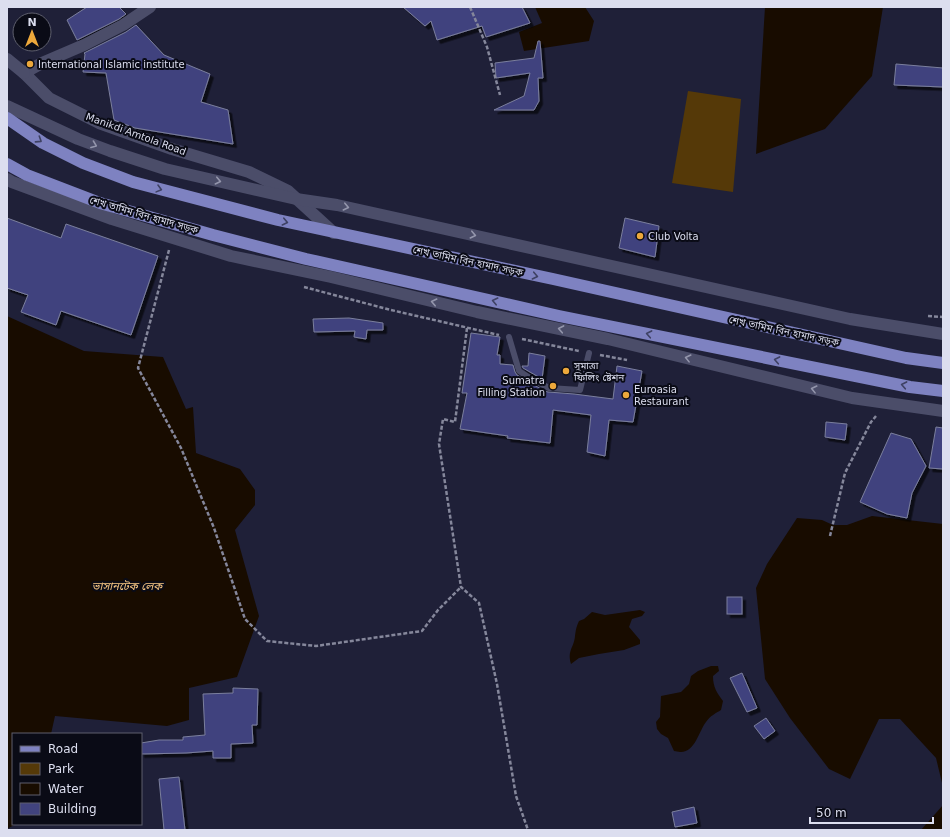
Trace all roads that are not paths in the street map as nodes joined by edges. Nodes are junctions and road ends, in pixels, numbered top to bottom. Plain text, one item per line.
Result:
1 (150, 7) edge
2 (7, 59) edge
3 (24, 73) junction
4 (7, 106) edge
5 (7, 118) edge
6 (7, 164) edge
7 (7, 179) edge
8 (296, 199) junction
9 (334, 233) junction
10 (943, 334) edge
11 (509, 337) dead end
12 (589, 353) dead end
13 (943, 363) edge
14 (943, 391) edge
15 (943, 411) edge

1 - 3 main road
2 - 3 main road, Manikdi Amtola Road
3 - 8 main road, Manikdi Amtola Road
4 -> 8 main road
5 -> 9 main road, শেখ তামিম বিন হামাদ সড়ক
14 -> 6 main road, শেখ তামিম বিন হামাদ সড়ক
15 -> 7 main road
8 - 9 main road, Manikdi Amtola Road
8 -> 10 main road
9 -> 13 main road, শেখ তামিম বিন হামাদ সড়ক
11 - 12 lane

